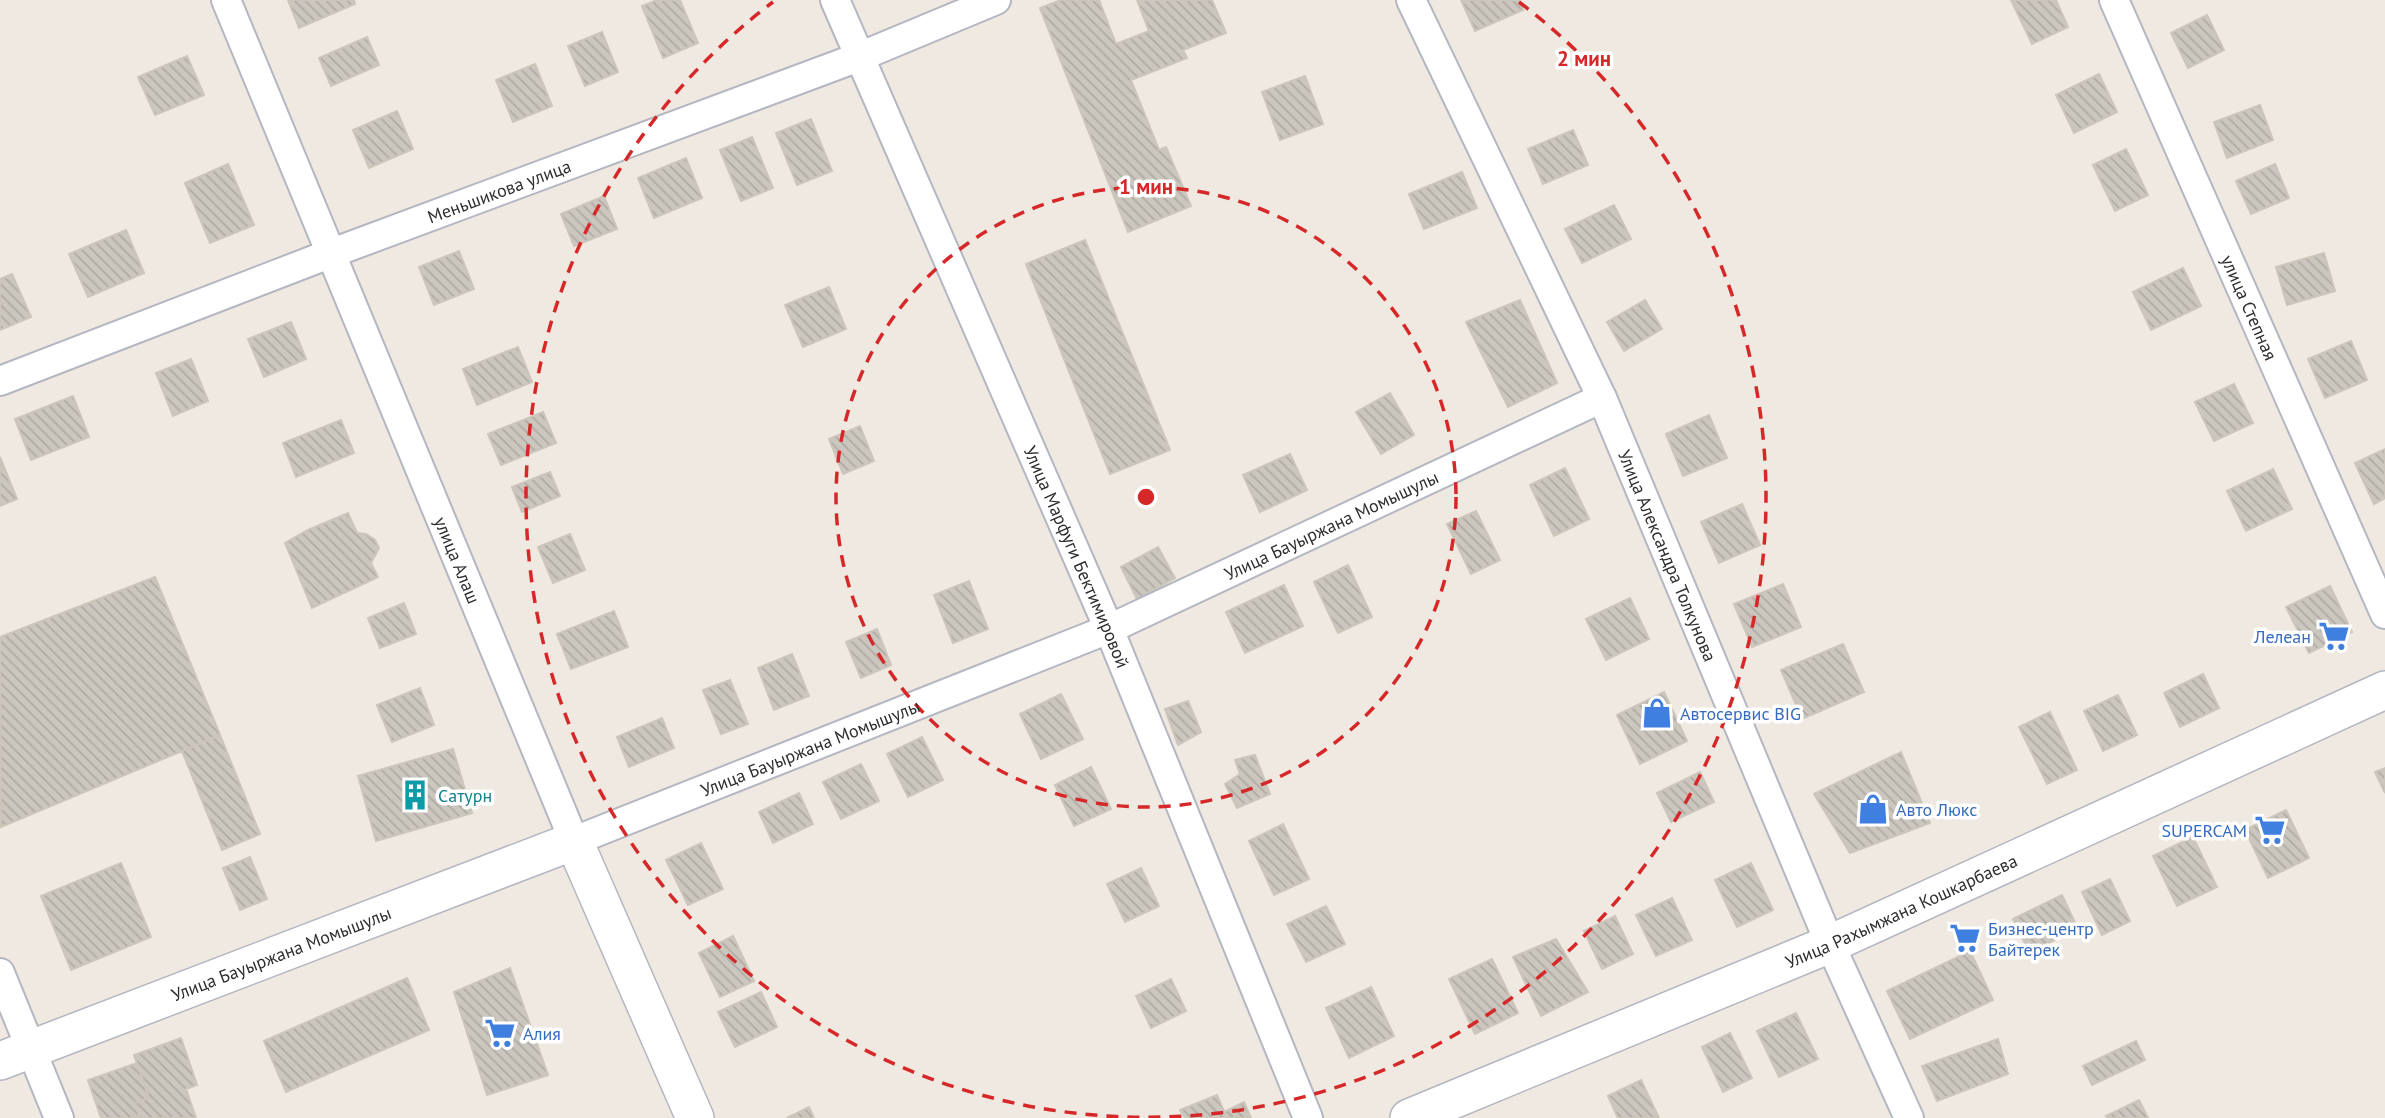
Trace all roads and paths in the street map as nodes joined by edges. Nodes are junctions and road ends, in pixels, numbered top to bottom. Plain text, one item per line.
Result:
1 (226, 0) edge
2 (835, 0) edge
3 (996, 0) edge
4 (1410, 0) edge
5 (2114, 0) edge
6 (859, 57) junction
7 (332, 253) junction
8 (0, 381) edge
9 (1602, 398) junction
10 (2385, 614) edge
11 (1109, 629) junction
12 (2385, 690) edge
13 (574, 841) junction
14 (1830, 944) junction
15 (0, 973) edge
16 (16, 1055) edge
17 (59, 1118) edge
18 (695, 1118) edge
19 (1308, 1118) edge
20 (1409, 1118) edge
21 (1909, 1118) edge

1 - 7 street, улица Алаш
2 - 6 street, Улица Марфуги Бектимировой
3 - 6 street, Меньшикова улица
4 - 9 street, Улица Александра Толкунова
5 - 10 street, улица Степная
6 - 7 street, Меньшикова улица
6 - 11 street, Улица Марфуги Бектимировой
7 - 8 street, Меньшикова улица
7 - 13 street, улица Алаш
9 - 11 street, Улица Бауыржана Момышулы
9 - 14 street, Улица Александра Толкунова
11 - 13 street, Улица Бауыржана Момышулы
11 - 19 street, Улица Марфуги Бектимировой
12 - 14 street, Улица Рахымжана Кошкарбаева
13 - 16 street, Улица Бауыржана Момышулы
13 - 18 street, улица Алаш
14 - 20 street, Улица Рахымжана Кошкарбаева
14 - 21 street, Улица Александра Толкунова
15 - 16 street
16 - 17 street

